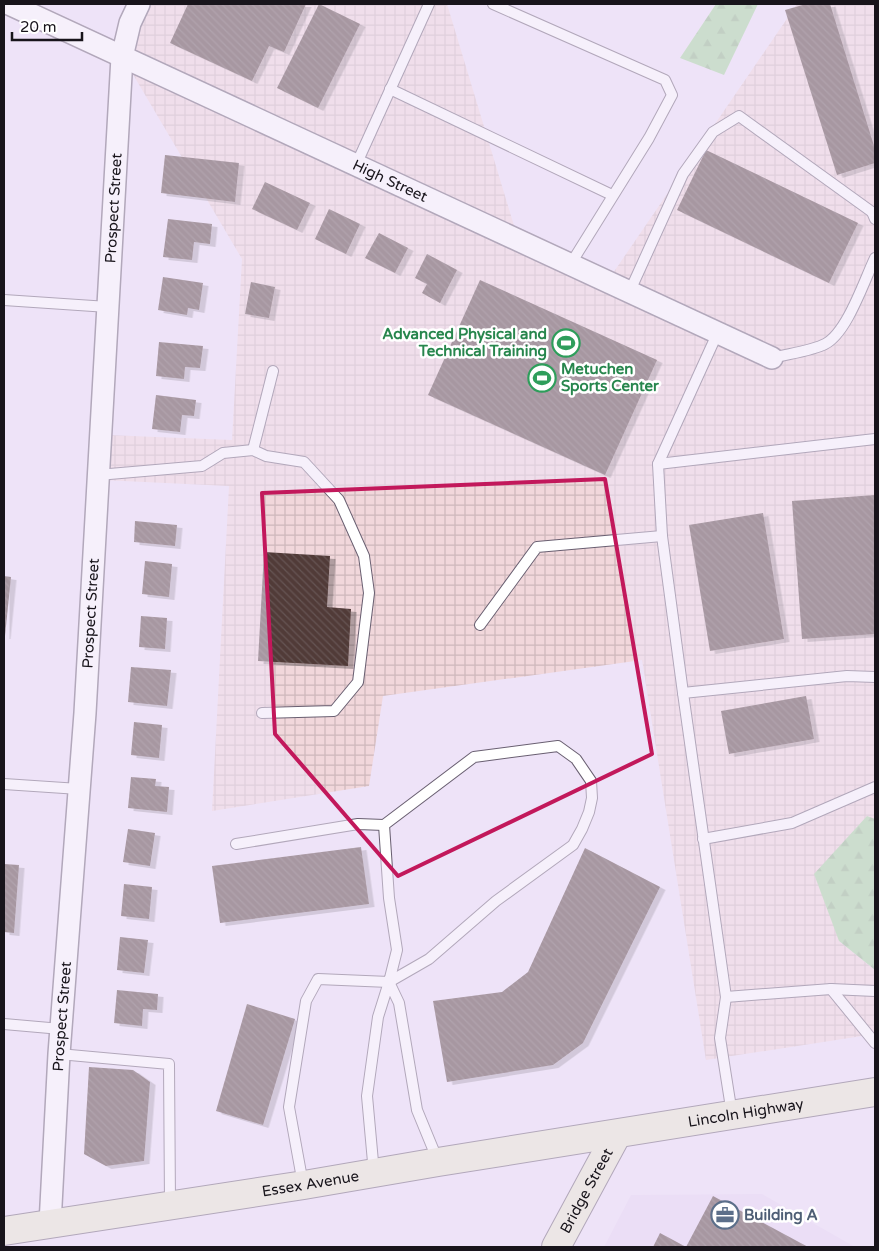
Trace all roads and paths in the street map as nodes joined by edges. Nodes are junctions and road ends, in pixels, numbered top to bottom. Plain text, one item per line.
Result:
1 (9, 4) edge
2 (139, 4) edge
3 (429, 4) edge
4 (493, 4) edge
5 (122, 57) junction
6 (390, 89) junction
7 (356, 165) junction
8 (612, 195) junction
9 (875, 219) edge
10 (875, 258) edge
11 (570, 266) junction
12 (629, 293) junction
13 (4, 300) edge
14 (108, 307) junction
15 (718, 332) junction
16 (772, 358) joint
17 (274, 371) dead end
18 (875, 439) edge
19 (253, 450) junction
20 (658, 464) junction
21 (98, 475) junction
22 (662, 536) junction
23 (480, 625) dead end
24 (875, 677) edge
25 (683, 693) junction
26 (262, 713) dead end
27 (4, 784) edge
28 (875, 787) edge
29 (79, 789) junction
30 (384, 825) junction
31 (703, 838) junction
32 (236, 844) dead end
33 (389, 982) junction
34 (831, 989) junction
35 (875, 991) edge
36 (726, 996) junction
37 (4, 1024) edge
38 (61, 1029) junction
39 (875, 1043) edge
40 (59, 1054) junction
41 (875, 1092) edge
42 (732, 1114) junction
43 (617, 1134) junction
44 (438, 1162) junction
45 (374, 1173) junction
46 (304, 1185) junction
47 (170, 1206) junction
48 (50, 1224) junction
49 (4, 1231) edge
50 (556, 1247) edge

1 - 5 street, High Street
2 - 5 street, Prospect Street
3 - 6 lane
4 - 8 lane
5 - 7 street, High Street
5 - 14 street, Prospect Street
6 - 7 lane
6 - 8 lane
7 - 11 street, High Street
8 - 11 lane
9 - 12 lane
10 - 16 lane
11 - 12 street, High Street
12 - 15 street, High Street
13 - 14 lane
14 - 21 street, Prospect Street
15 - 16 street, High Street
15 - 20 lane
17 - 19 lane
18 - 20 lane
19 - 21 lane
19 - 26 lane
20 - 22 lane
21 - 29 street, Prospect Street
22 - 23 lane
22 - 25 lane
24 - 25 lane
25 - 31 lane
27 - 29 lane
28 - 31 lane
29 - 38 street, Prospect Street
30 - 32 lane
30 - 33 lane
30 - 33 lane
31 - 36 lane
33 - 44 lane
33 - 45 lane
33 - 46 lane
34 - 35 lane
34 - 36 lane
34 - 39 lane
36 - 42 lane
37 - 38 lane
38 - 40 street, Prospect Street
40 - 47 lane
40 - 48 street, Prospect Street
41 - 42 street, Lincoln Highway
42 - 43 street, Lincoln Highway
43 - 44 street, Essex Avenue
43 - 50 street, Bridge Street
44 - 45 street, Essex Avenue
45 - 46 street, Essex Avenue
46 - 47 street, Essex Avenue
47 - 48 street, Essex Avenue
48 - 49 street, Essex Avenue

